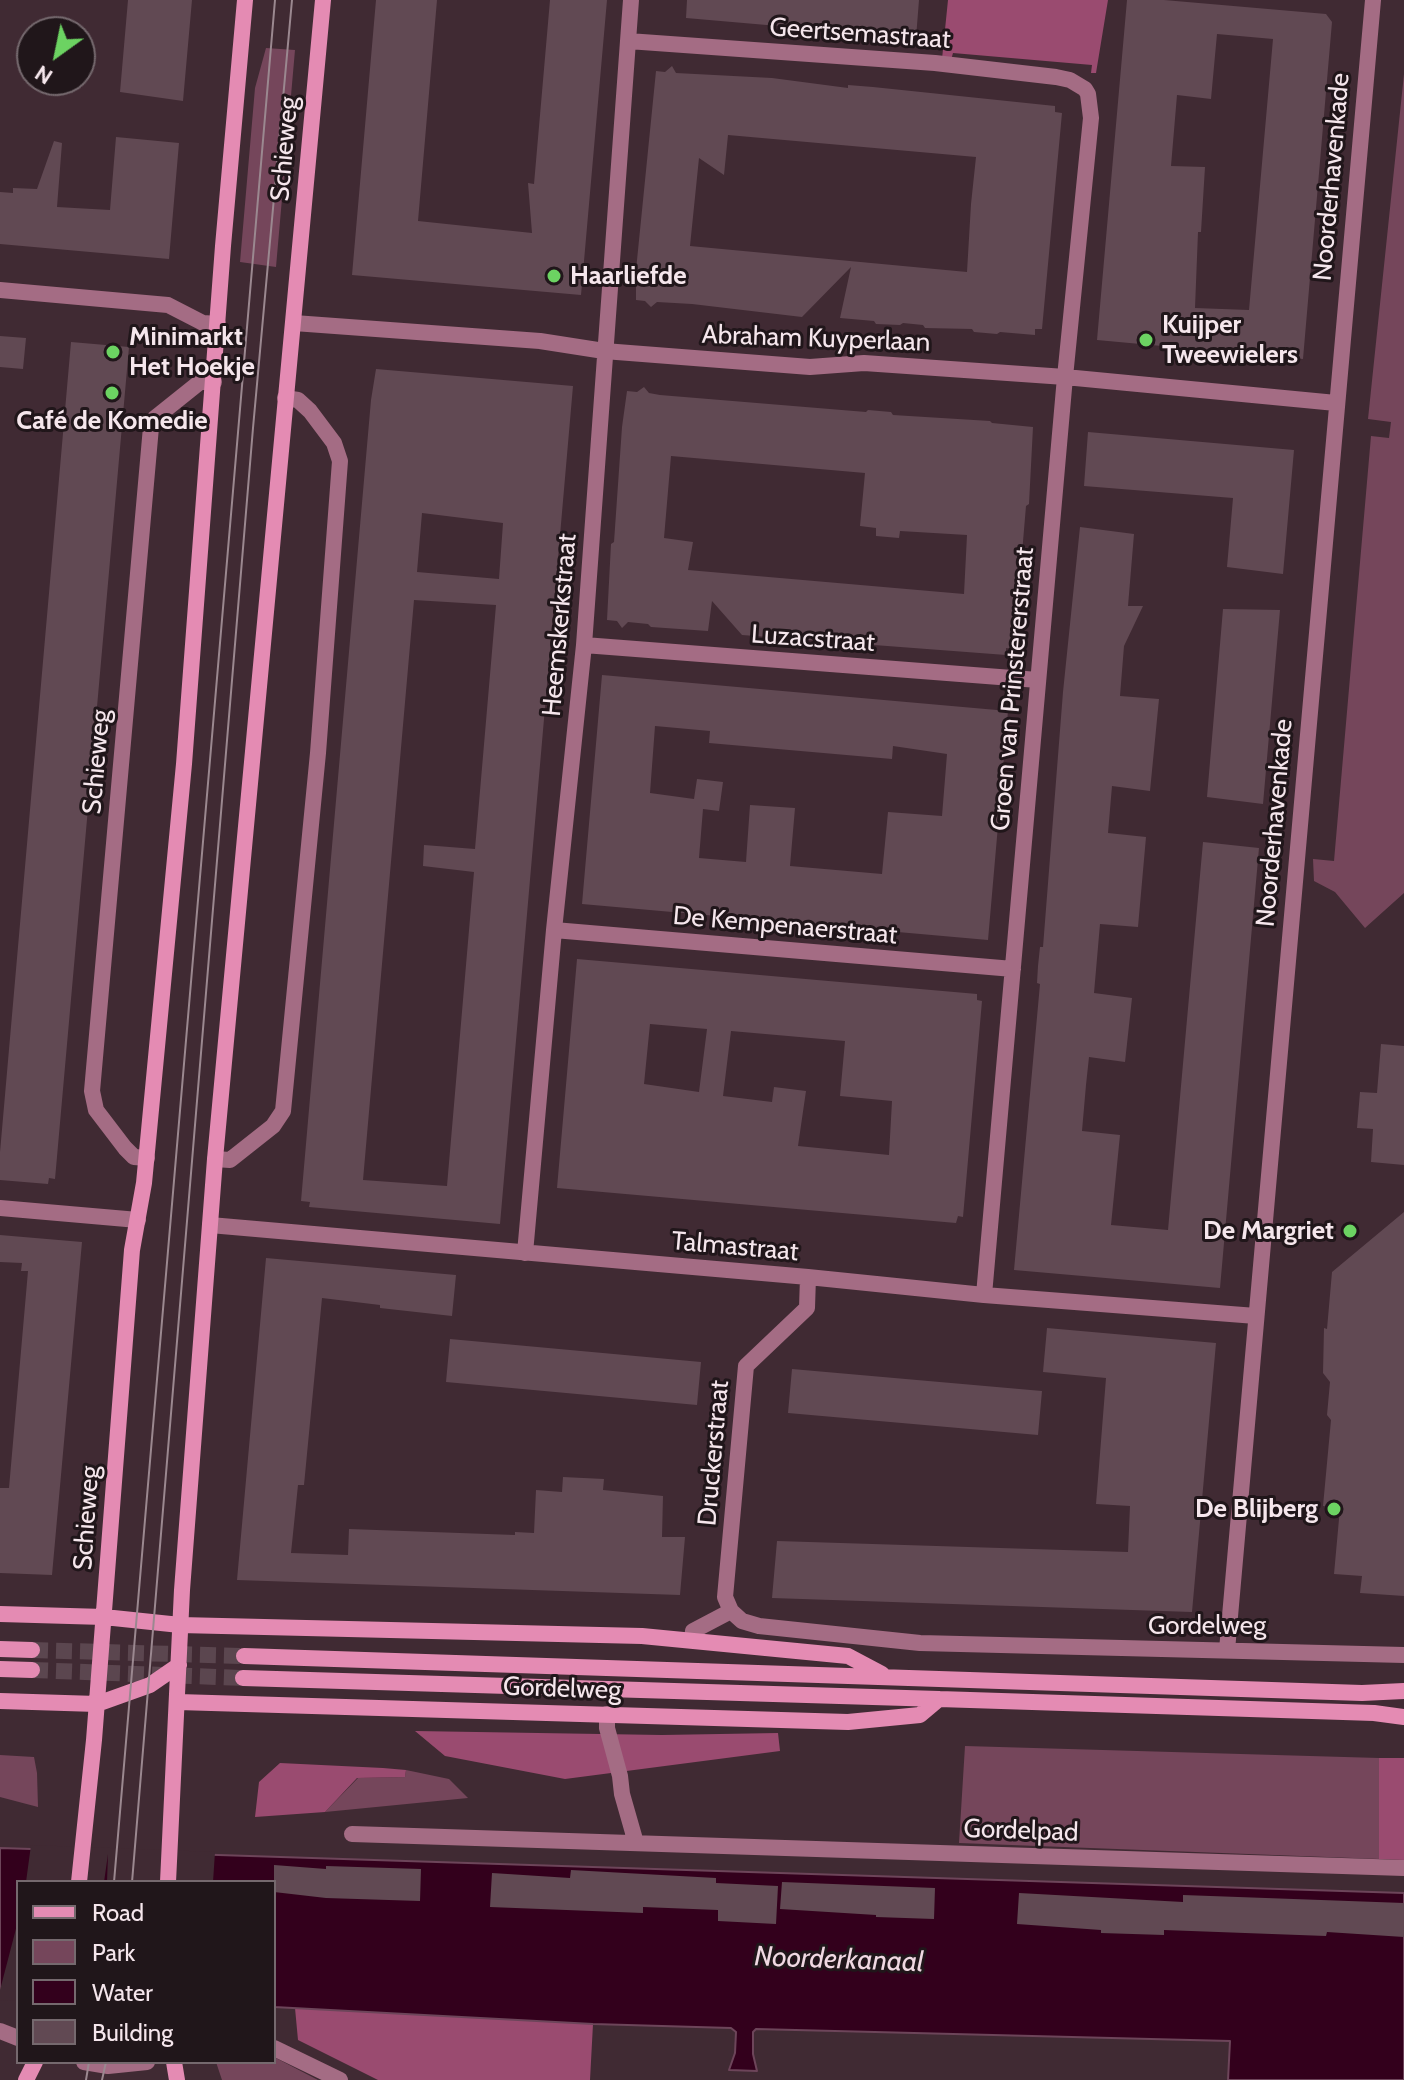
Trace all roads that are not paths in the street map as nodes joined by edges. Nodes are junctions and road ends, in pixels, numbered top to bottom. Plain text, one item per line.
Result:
1 (245, 0) edge
2 (323, 0) edge
3 (631, 0) edge
4 (1373, 0) edge
5 (628, 41) junction
6 (1085, 89) joint
7 (0, 290) edge
8 (294, 323) junction
9 (218, 324) junction
10 (604, 351) junction
11 (1065, 377) junction
12 (214, 382) junction
13 (285, 398) junction
14 (1336, 403) junction
15 (584, 645) junction
16 (1038, 680) junction
17 (554, 930) junction
18 (1013, 969) junction
19 (147, 1158) junction
20 (215, 1159) junction
21 (0, 1208) edge
22 (138, 1220) junction
23 (210, 1225) junction
24 (525, 1253) junction
25 (808, 1277) junction
26 (984, 1295) junction
27 (1256, 1316) junction
28 (731, 1611) junction
29 (0, 1614) edge
30 (104, 1617) junction
31 (180, 1625) junction
32 (692, 1640) junction
33 (0, 1649) edge
34 (32, 1650) tunnel mouth
35 (1227, 1650) junction
36 (1404, 1655) edge
37 (244, 1656) tunnel mouth
38 (179, 1665) junction
39 (0, 1669) edge
40 (32, 1670) tunnel mouth
41 (887, 1677) junction
42 (243, 1678) tunnel mouth
43 (1404, 1691) edge
44 (939, 1699) junction
45 (0, 1701) edge
46 (178, 1702) junction
47 (97, 1704) junction
48 (607, 1714) junction
49 (1404, 1717) edge
50 (352, 1834) dead end
51 (636, 1843) junction
52 (1404, 1868) edge
53 (79, 1880) edge
54 (168, 1880) edge
55 (276, 2049) edge
56 (96, 2064) edge
57 (128, 2064) edge
58 (340, 2080) edge

1 - 9 main road, Schieweg
2 - 8 main road, Schieweg
3 - 5 street, Heemskerkstraat
4 - 14 street, Noorderhavenkade
5 - 6 street, Geertsemastraat
5 - 10 street, Heemskerkstraat
6 - 11 street, Groen van Prinstererstraat
7 - 9 street
8 - 10 street, Abraham Kuyperlaan
8 - 13 main road, Schieweg
9 - 12 main road, Schieweg
10 - 11 street, Abraham Kuyperlaan
10 - 15 street, Heemskerkstraat
11 - 14 street, Abraham Kuyperlaan
11 - 16 street, Groen van Prinstererstraat
12 - 19 main road, Schieweg
12 - 19 street, Schieweg
13 - 20 main road, Schieweg
13 - 20 street
14 - 27 street, Noorderhavenkade
15 - 16 street, Luzacstraat
15 - 17 street, Heemskerkstraat
16 - 18 street, Groen van Prinstererstraat
17 - 18 street, De Kempenaerstraat
17 - 24 street, Heemskerkstraat
18 - 26 street, Groen van Prinstererstraat
19 - 22 main road, Schieweg
20 - 23 main road, Schieweg
21 - 22 street
22 - 30 main road, Schieweg
23 - 24 street, Talmastraat
23 - 31 main road, Schieweg
24 - 25 street, Talmastraat
25 - 26 street, Talmastraat
25 - 28 street, Druckerstraat
26 - 27 street, Talmastraat
27 - 35 street, Noorderhavenkade
28 - 32 street
28 - 35 street, Gordelweg
29 - 30 main road, Gordelweg
30 - 31 main road, Gordelweg
30 - 47 main road, Schieweg
31 - 32 main road, Gordelweg
31 - 38 main road, Schieweg
32 - 41 main road, Gordelweg
33 - 34 main road
35 - 36 street, Gordelweg
37 - 41 main road, Gordelweg
38 - 46 main road, Schieweg
38 - 47 main road
39 - 40 main road
41 - 43 main road, Gordelweg
42 - 44 main road, Gordelweg
44 - 48 main road, Gordelweg
44 - 49 main road, Gordelweg
45 - 47 main road
46 - 48 main road, Gordelweg
46 - 54 main road, Schieweg
47 - 53 main road, Schieweg
48 - 51 street
50 - 51 street, Gordelpad
51 - 52 street, Gordelpad
55 - 58 street
56 - 57 street

